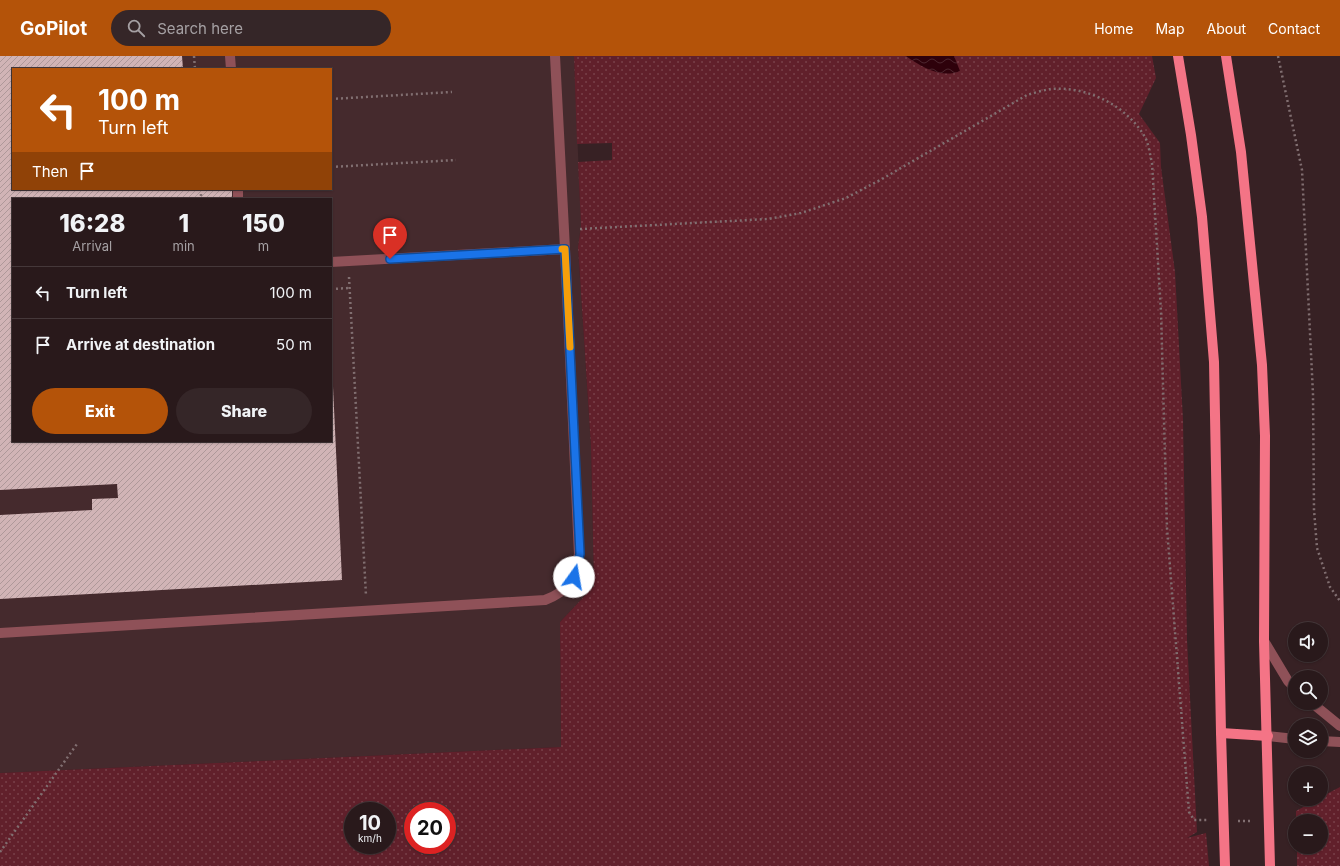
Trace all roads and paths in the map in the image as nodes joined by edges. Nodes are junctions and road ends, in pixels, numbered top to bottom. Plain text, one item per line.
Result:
1 (194, 56) edge
2 (230, 56) edge
3 (555, 56) edge
4 (1178, 56) edge
5 (1226, 56) edge
6 (1278, 56) edge
7 (194, 68) edge
8 (231, 68) edge
9 (452, 92) dead end
10 (332, 99) edge
11 (456, 160) dead end
12 (332, 166) edge
13 (563, 230) junction
14 (565, 249) junction
15 (348, 261) junction
16 (332, 262) edge
17 (350, 288) junction
18 (332, 289) edge
19 (1340, 601) edge
20 (367, 612) junction
21 (0, 633) edge
22 (1264, 641) junction
23 (1288, 681) edge
24 (1321, 710) edge
25 (1340, 726) edge
26 (1220, 732) junction
27 (1268, 736) junction
28 (1288, 738) edge
29 (1328, 741) edge
30 (1340, 742) edge
31 (77, 744) dead end
32 (1223, 820) junction
33 (1270, 821) junction
34 (0, 852) edge
35 (1225, 866) edge
36 (1270, 866) edge

1 - 7 path
2 - 8 street
3 - 13 street
4 - 26 main road
5 - 22 main road
6 - 19 path
9 - 10 path
11 - 12 path
13 - 14 street
13 - 32 path
14 - 15 street
14 - 20 street
15 - 16 street
15 - 17 path
17 - 18 path
17 - 20 path
20 - 21 street
22 - 23 street
22 - 27 main road
24 - 25 street
26 - 27 main road
26 - 32 main road
27 - 28 street
27 - 33 main road
29 - 30 street
31 - 34 path
32 - 33 path
32 - 35 main road
33 - 36 main road

